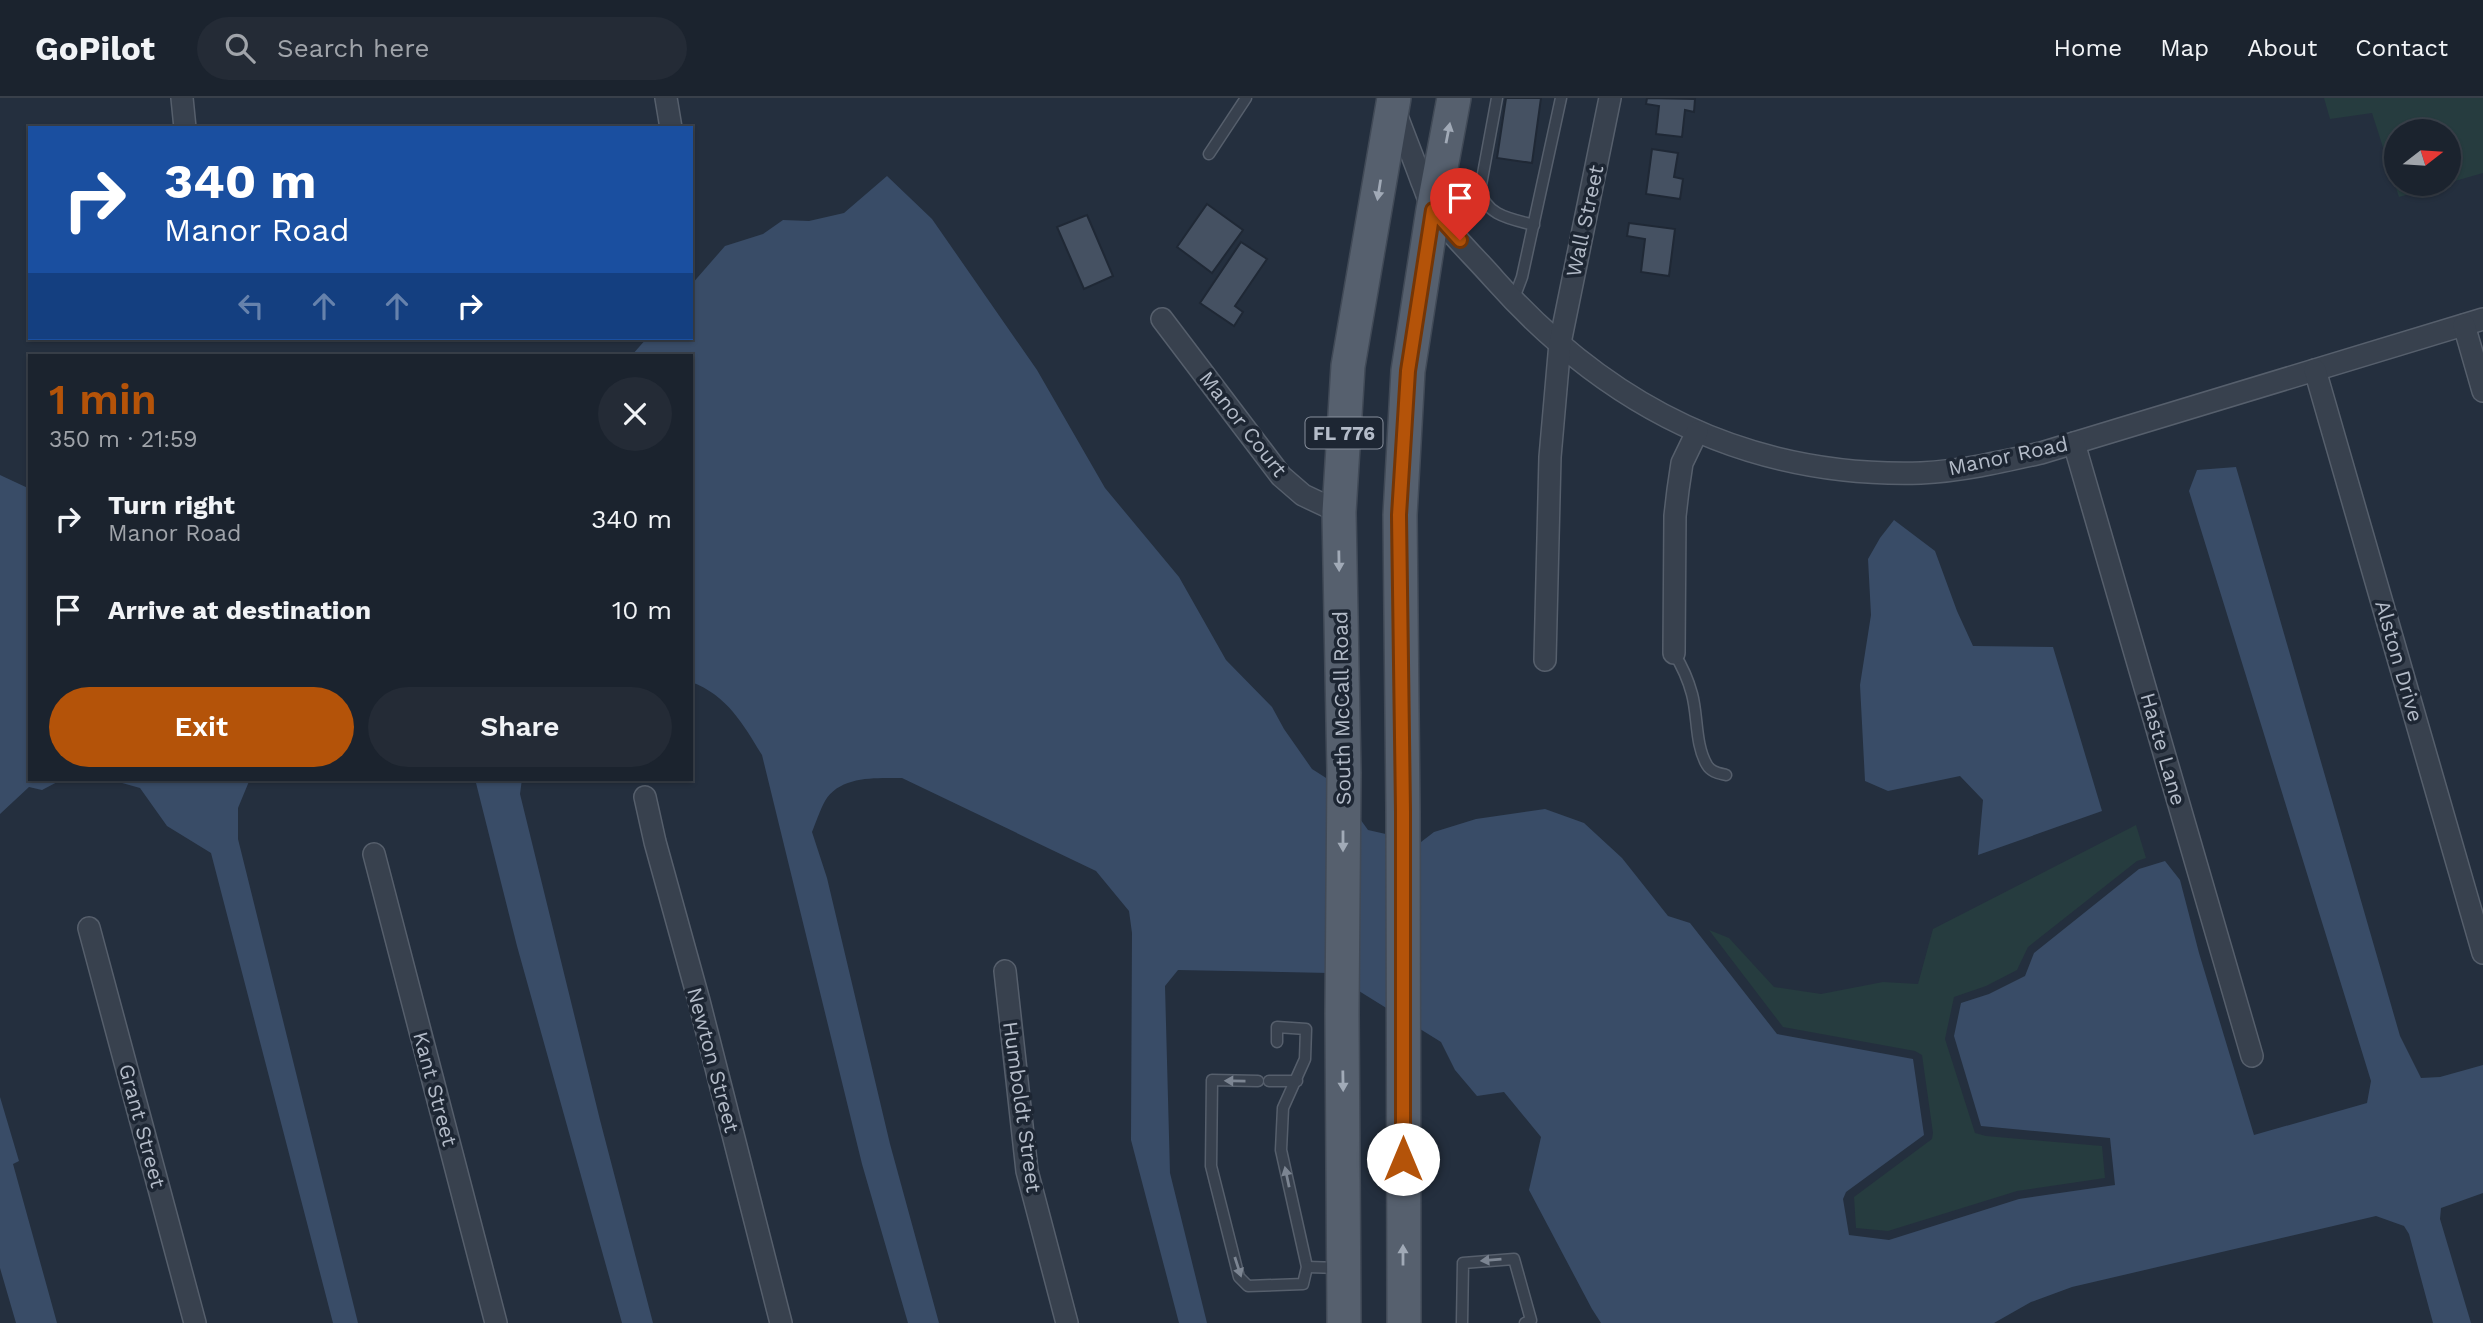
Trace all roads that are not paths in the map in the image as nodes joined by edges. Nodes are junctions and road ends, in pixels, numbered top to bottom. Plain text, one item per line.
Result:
1 (182, 98) edge
2 (666, 98) edge
3 (1246, 98) edge
4 (1454, 98) edge
5 (1497, 98) edge
6 (1561, 98) edge
7 (1610, 98) edge
8 (1391, 101) edge
9 (185, 126) edge
10 (671, 126) edge
11 (1209, 154) dead end
12 (1433, 210) junction
13 (1534, 225) junction
14 (1513, 301) junction
15 (1162, 319) dead end
16 (2473, 322) edge
17 (1560, 344) junction
18 (2315, 370) junction
19 (2483, 391) edge
20 (1697, 432) junction
21 (2074, 443) junction
22 (1339, 512) junction
23 (1674, 653) joint
24 (1545, 660) dead end
25 (1726, 775) dead end
26 (645, 797) dead end
27 (374, 854) dead end
28 (89, 928) dead end
29 (2483, 953) edge
30 (1005, 971) dead end
31 (1277, 1042) dead end
32 (2252, 1056) dead end
33 (1297, 1081) junction
34 (1282, 1131) junction
35 (1268, 1132) dead end
36 (1295, 1214) junction
37 (1283, 1216) dead end
38 (1307, 1267) junction
39 (1345, 1268) junction
40 (1341, 1322) edge
41 (1529, 1322) edge
42 (195, 1323) edge
43 (496, 1323) edge
44 (781, 1323) edge
45 (1067, 1323) edge
46 (1404, 1323) edge
47 (1462, 1323) edge

1 - 9 street
2 - 10 street
3 - 11 lane
12 -> 4 main road, FL 776
5 - 13 lane
6 - 13 lane
7 - 17 street, Wall Street
8 - 12 street, Manor Road
8 -> 22 main road, South McCall Road / FL 776
12 - 14 street, Manor Road
46 -> 12 main road, FL 776
13 - 14 lane
14 - 17 street, Manor Road
15 - 22 street, Manor Court
16 - 18 street, Manor Road
16 - 19 street
17 - 20 street, Manor Road
17 - 24 street, Wall Street
18 - 21 street, Manor Road
18 - 29 street, Alston Drive
20 - 21 street, Manor Road
20 - 23 street
21 - 32 street, Haste Lane
22 -> 39 main road, South McCall Road / FL 776
23 - 25 lane
26 - 44 street, Newton Street
27 - 43 street, Kant Street
28 - 42 street, Grant Street
30 - 45 street, Humboldt Street
31 - 33 lane
33 - 34 lane
33 -> 38 lane
34 - 35 lane
36 -> 34 lane
36 - 37 lane
36 - 38 lane
38 - 39 lane
39 - 40 main road, South McCall Road / FL 776
41 -> 47 lane

